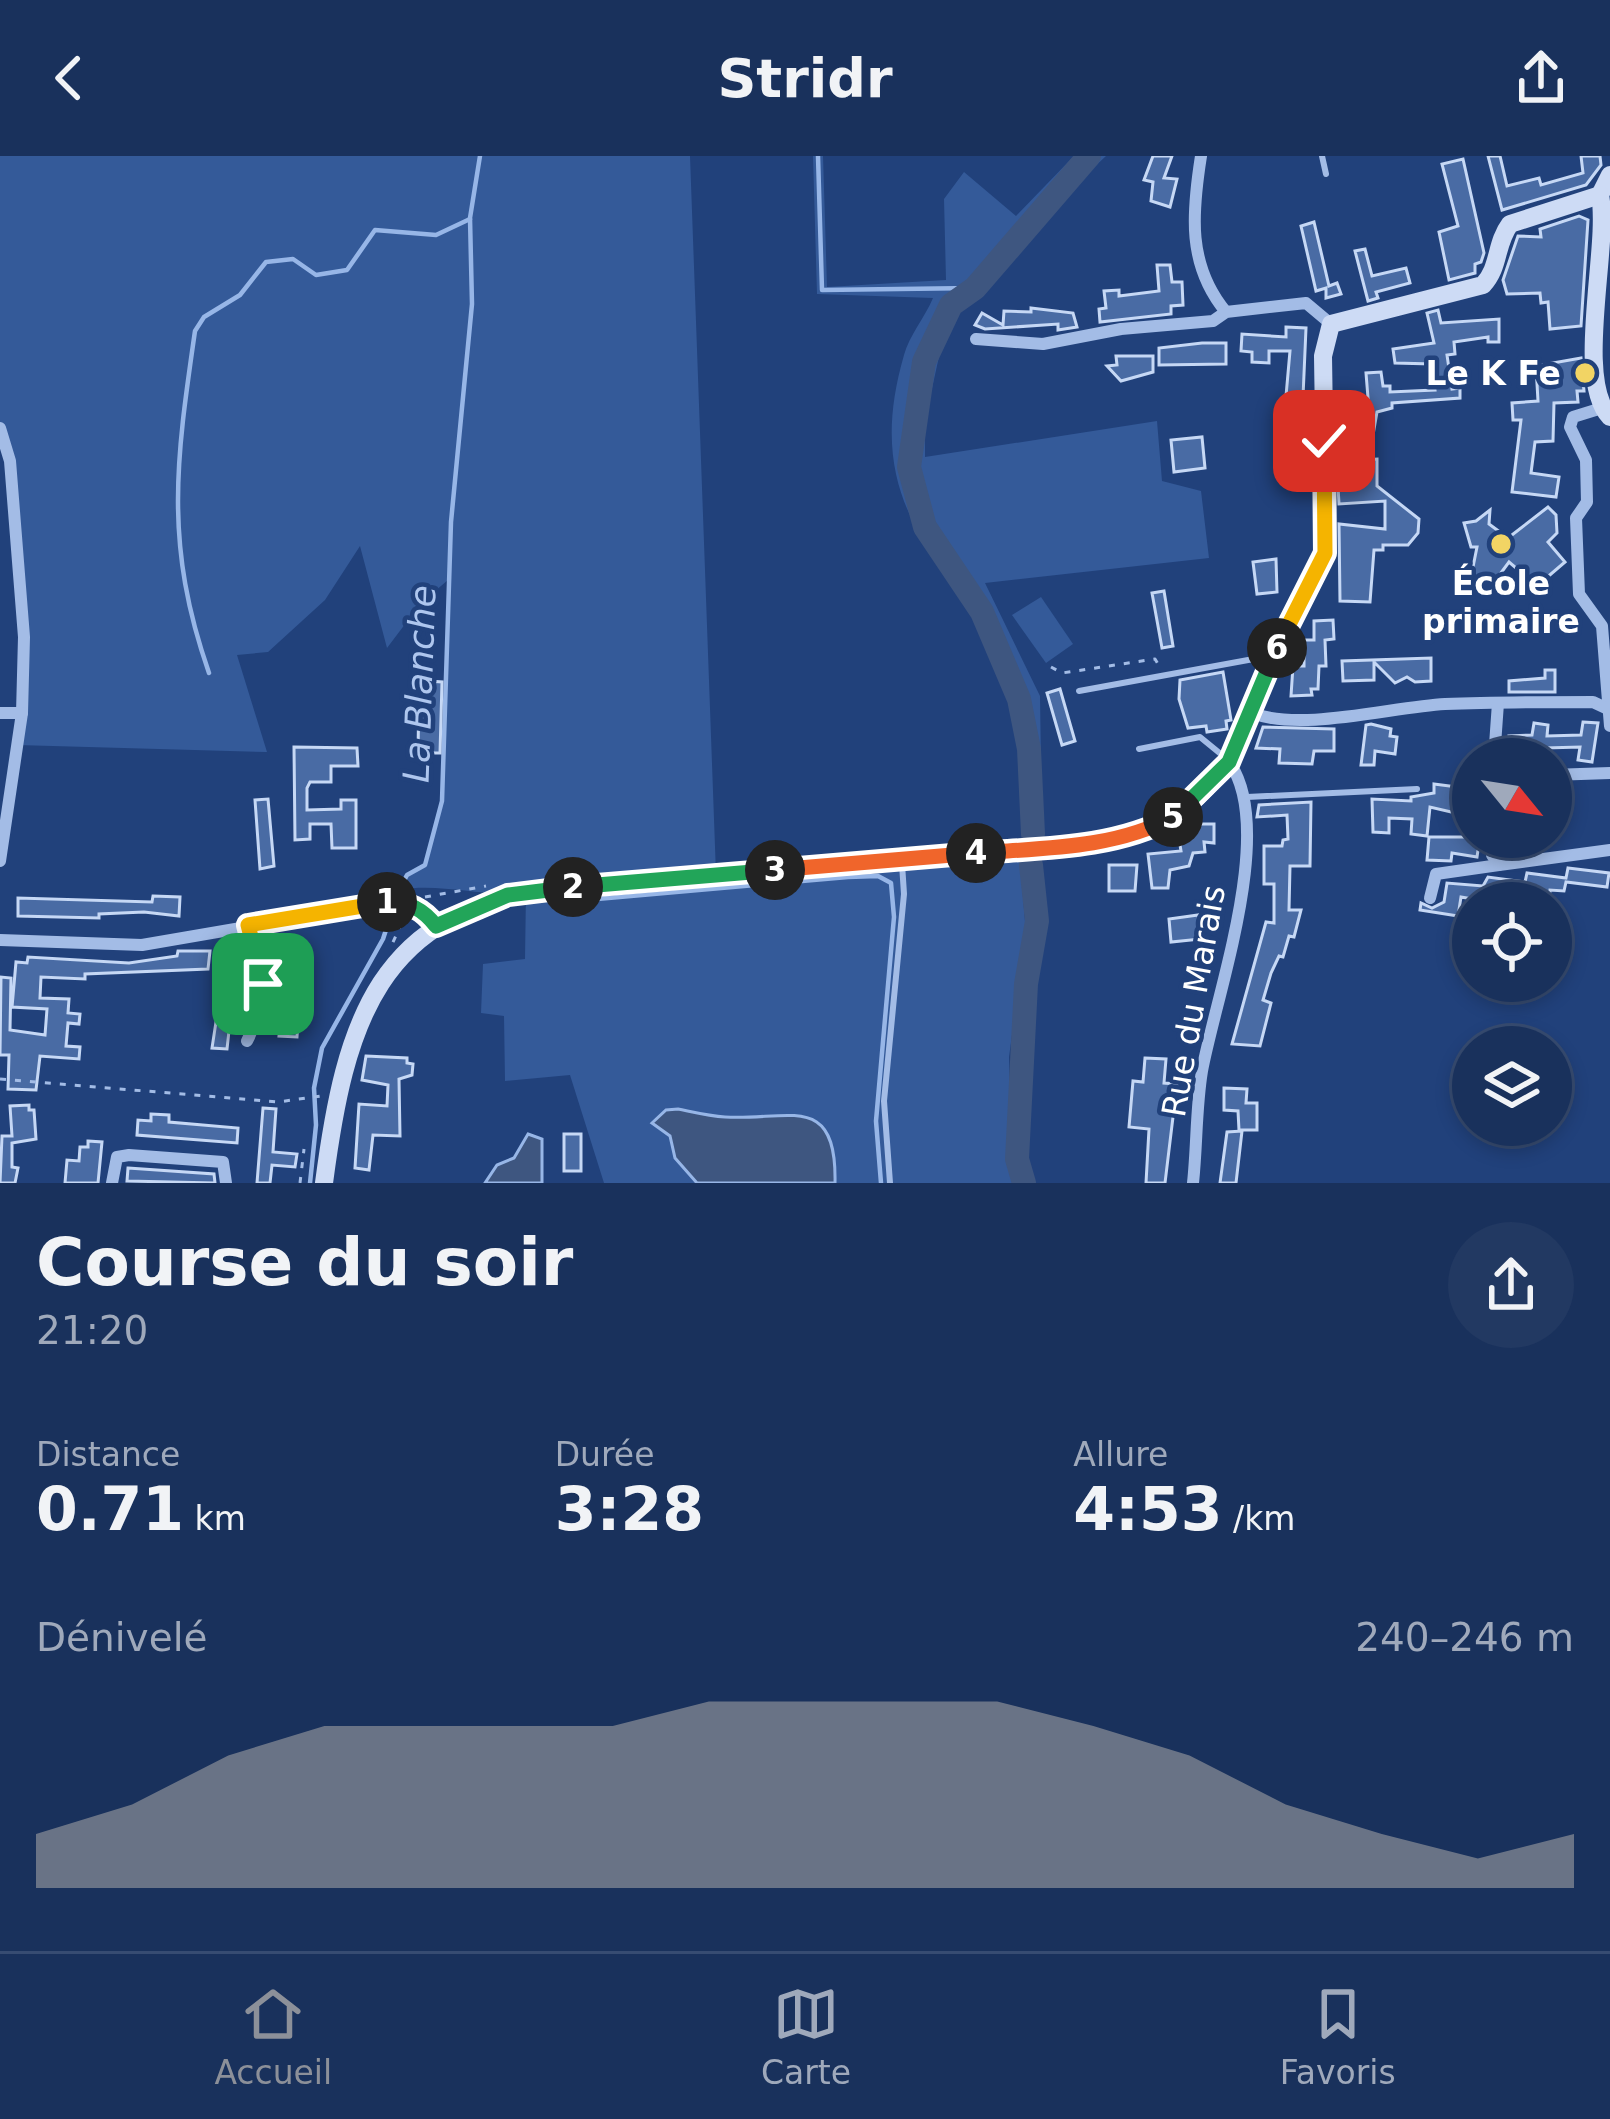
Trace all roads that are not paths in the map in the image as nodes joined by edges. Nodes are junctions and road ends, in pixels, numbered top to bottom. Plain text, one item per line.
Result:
1 (1201, 156) edge
2 (1322, 156) edge
3 (1326, 174) dead end
4 (1610, 175) edge
5 (1600, 195) junction
6 (1226, 312) junction
7 (1331, 325) junction
8 (976, 339) dead end
9 (1606, 413) edge
10 (0, 428) edge
11 (1274, 656) junction
12 (1079, 691) dead end
13 (1498, 703) junction
14 (1609, 709) edge
15 (0, 713) edge
16 (22, 713) junction
17 (1252, 713) junction
18 (1610, 726) edge
19 (1496, 738) edge
20 (1138, 749) dead end
21 (1229, 762) junction
22 (1610, 772) edge
23 (1572, 774) edge
24 (1417, 789) dead end
25 (1247, 797) junction
26 (1610, 850) edge
27 (1494, 858) edge
28 (902, 859) junction
29 (0, 861) edge
30 (1498, 865) junction
31 (1430, 898) dead end
32 (248, 925) junction
33 (436, 926) junction
34 (0, 940) edge
35 (248, 1041) dead end
36 (226, 1176) edge
37 (112, 1183) edge
38 (324, 1183) edge
39 (890, 1183) edge
40 (1193, 1183) edge

1 - 6 street
2 - 3 lane
4 - 5 street
5 - 7 street
5 - 9 street
6 - 7 street
6 - 8 street
7 - 11 street
9 - 14 street
10 - 16 street
11 - 12 lane
11 - 17 street
13 - 14 street
13 - 17 street
13 - 19 street
14 - 18 street
15 - 16 street
16 - 29 street
17 - 21 street
20 - 21 lane
21 - 25 street
21 - 28 street
22 - 23 street
24 - 25 lane
25 - 40 street, Rue du Marais
26 - 30 street
27 - 30 street
28 - 33 street
28 - 39 lane
30 - 31 street
32 - 33 street
32 - 34 street
32 - 35 street
33 - 38 street
36 - 37 street

